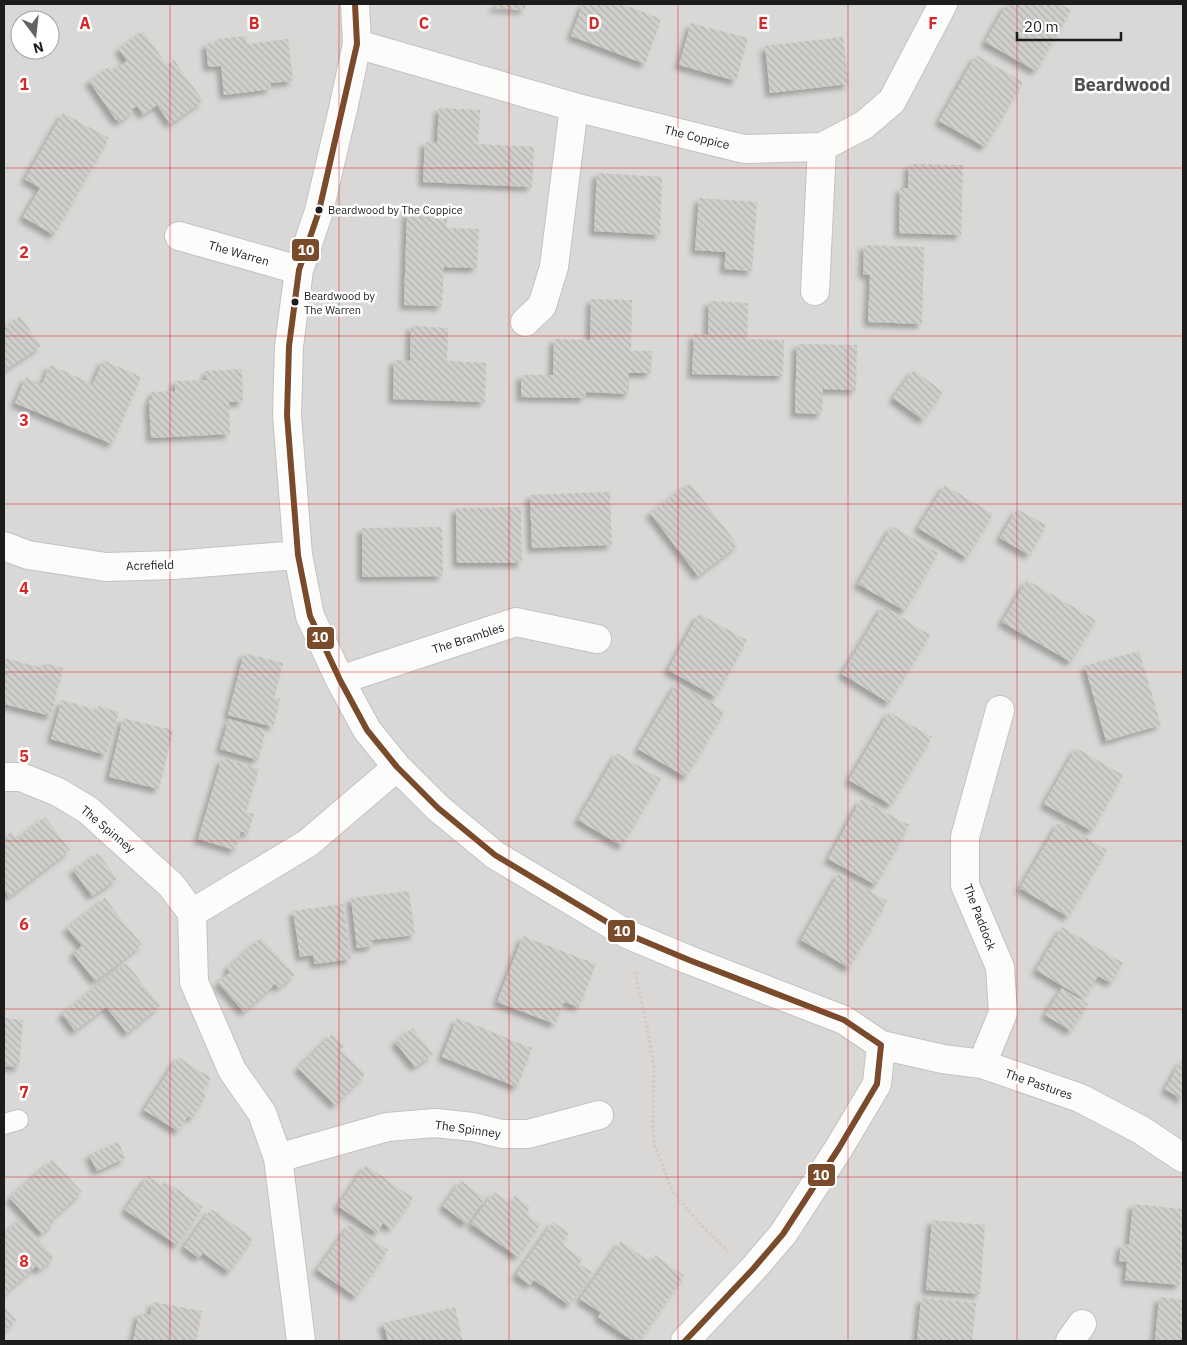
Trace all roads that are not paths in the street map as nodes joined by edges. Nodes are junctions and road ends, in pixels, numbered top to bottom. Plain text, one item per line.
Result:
1 (355, 4) edge
2 (942, 4) edge
3 (357, 44) junction
4 (574, 107) junction
5 (822, 146) junction
6 (179, 236) dead end
7 (299, 270) junction
8 (816, 291) dead end
9 (525, 322) dead end
10 (4, 546) edge
11 (298, 555) junction
12 (597, 639) dead end
13 (340, 680) junction
14 (1000, 710) dead end
15 (397, 767) junction
16 (4, 776) edge
17 (192, 913) junction
18 (880, 1045) junction
19 (982, 1064) junction
20 (599, 1115) dead end
21 (278, 1158) junction
22 (1183, 1158) edge
23 (300, 1341) edge
24 (685, 1341) edge

1 - 3 street
2 - 5 street, The Coppice
3 - 4 street, The Coppice
3 - 7 street
4 - 5 street, The Coppice
4 - 9 street
5 - 8 street
6 - 7 street, The Warren
7 - 11 street
10 - 11 street, Acrefield
11 - 13 street
12 - 13 street, The Brambles
13 - 15 street
14 - 19 street, The Paddock
15 - 17 street
15 - 18 street
16 - 17 street, The Spinney
17 - 21 street
18 - 19 street, The Pastures
18 - 24 street
19 - 22 street, The Pastures
20 - 21 street, The Spinney
21 - 23 street

